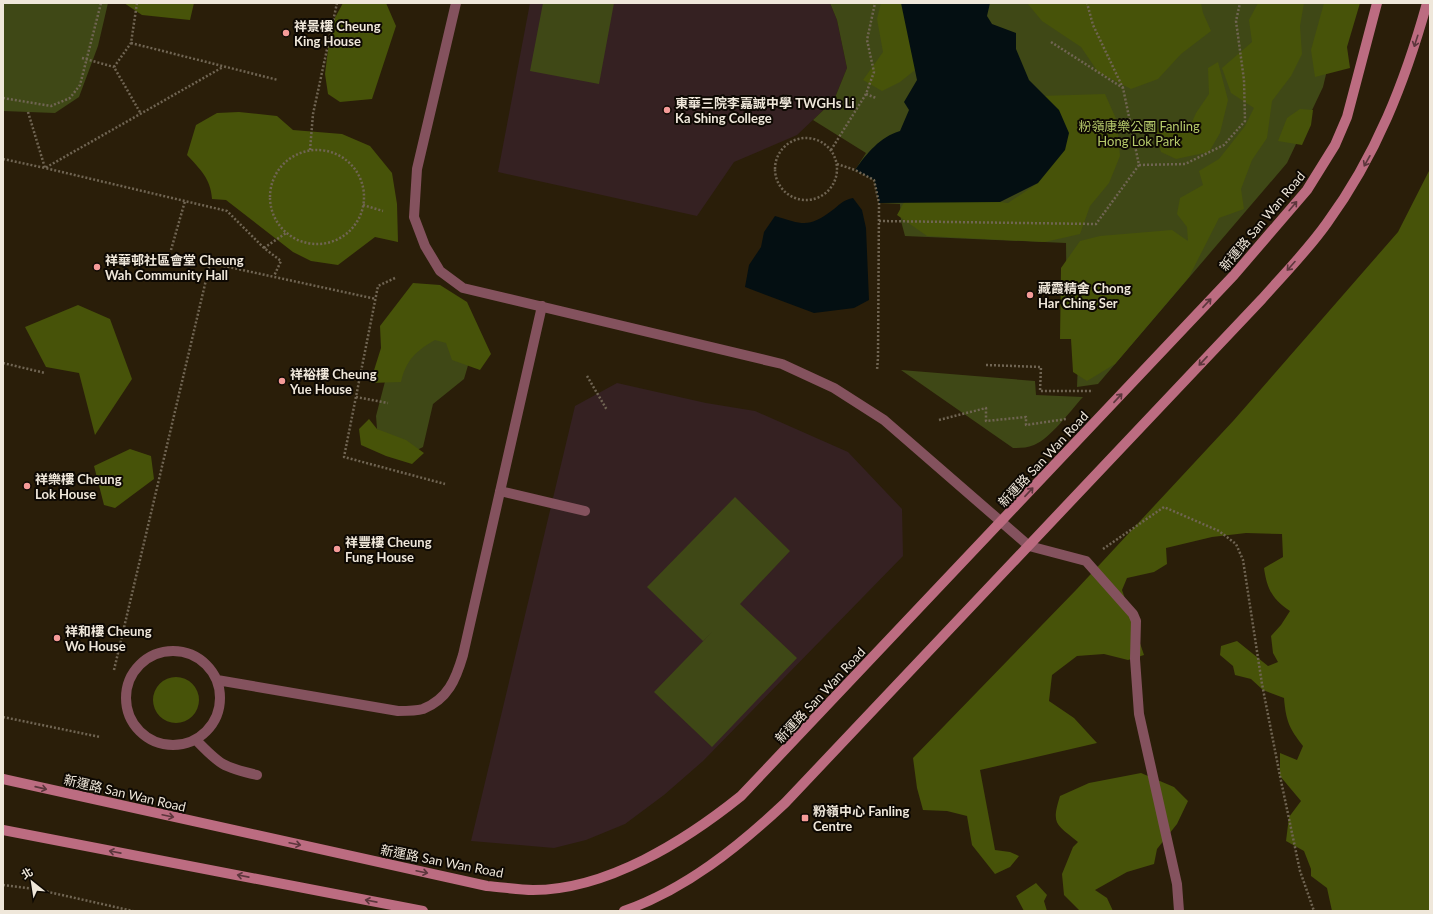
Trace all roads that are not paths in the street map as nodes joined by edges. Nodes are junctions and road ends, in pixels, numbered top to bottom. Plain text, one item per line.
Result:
1 (456, 3) edge
2 (1377, 3) edge
3 (1427, 3) edge
4 (542, 306) junction
5 (500, 491) junction
6 (584, 512) dead end
7 (1002, 521) junction
8 (1029, 546) junction
9 (217, 680) junction
10 (196, 740) junction
11 (257, 775) dead end
12 (3, 779) edge
13 (3, 830) edge
14 (423, 911) edge
15 (624, 911) edge
16 (1179, 911) edge

1 - 4 lane
7 -> 2 street, 新運路 San Wan Road
3 -> 8 street
4 - 5 lane
4 - 7 lane
5 - 6 lane
5 - 9 lane
7 - 8 lane
12 -> 7 street, 新運路 San Wan Road
8 - 15 street
8 - 16 lane
9 - 10 lane
9 - 10 lane
10 - 11 lane
14 -> 13 street

